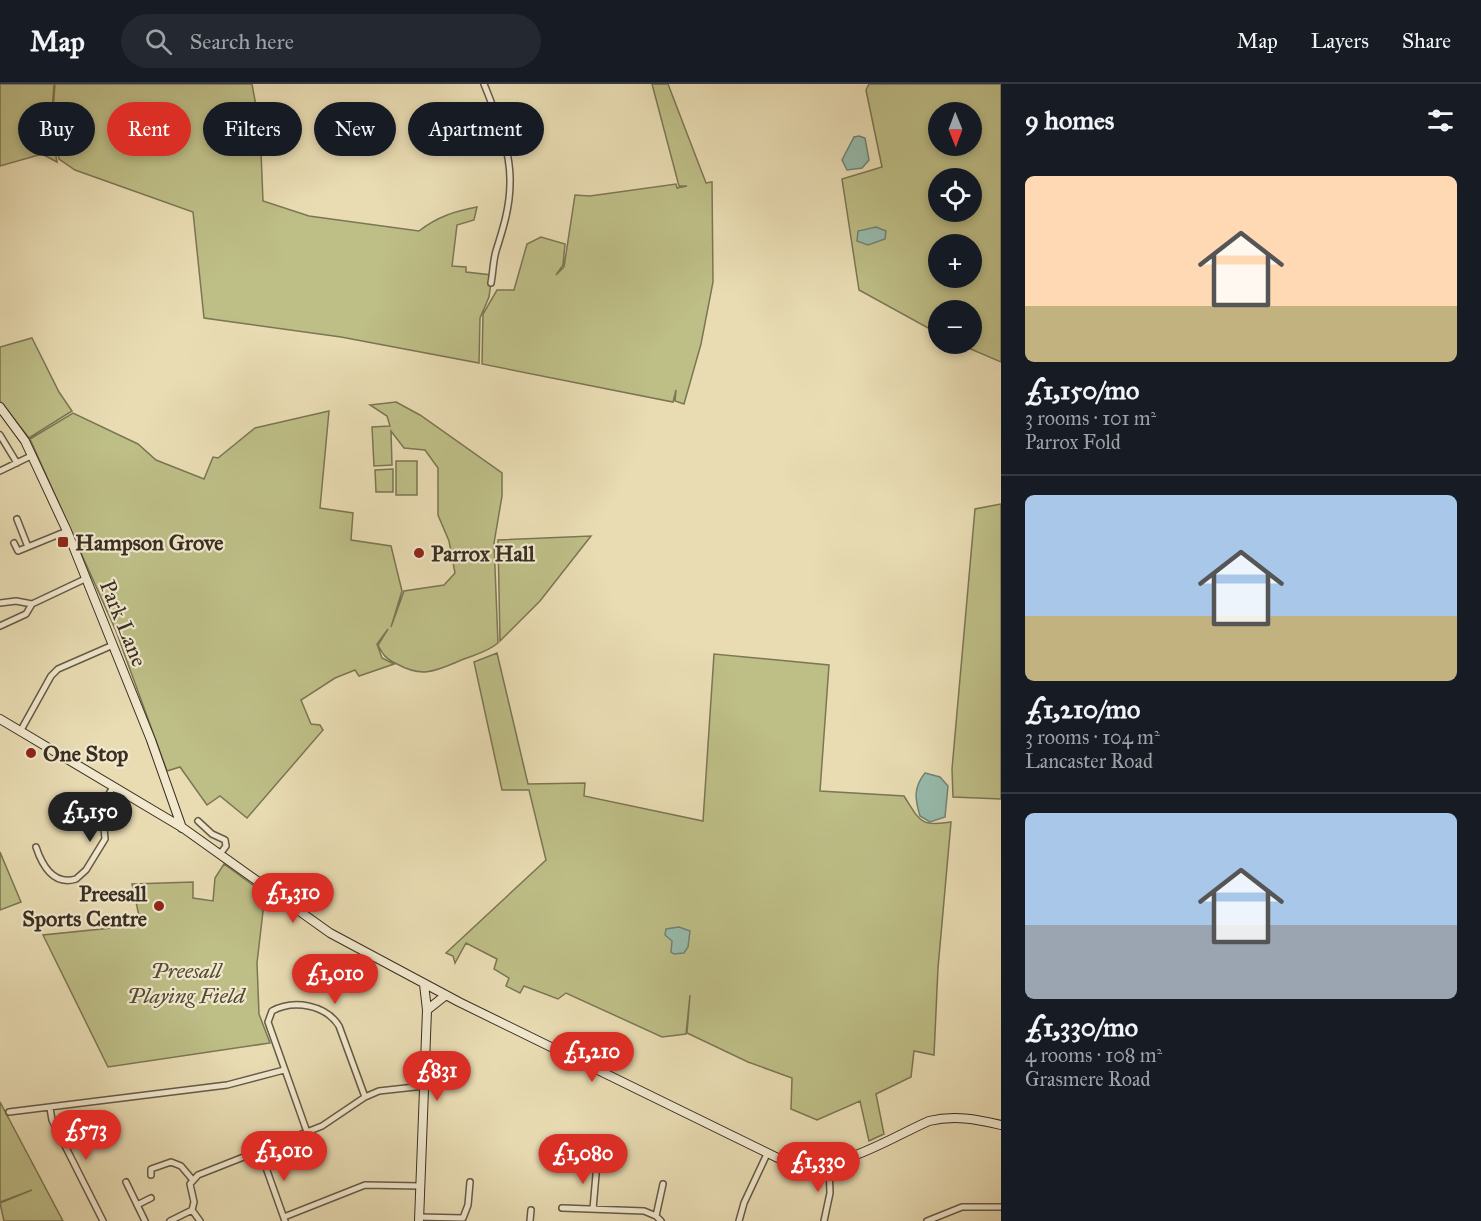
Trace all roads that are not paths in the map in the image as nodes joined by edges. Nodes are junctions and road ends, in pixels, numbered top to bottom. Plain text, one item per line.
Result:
1 (484, 84) edge
2 (492, 284) dead end
3 (0, 407) edge
4 (0, 435) edge
5 (33, 455) junction
6 (17, 463) junction
7 (0, 471) edge
8 (17, 519) dead end
9 (67, 531) junction
10 (15, 543) dead end
11 (28, 547) junction
12 (87, 578) junction
13 (0, 603) edge
14 (32, 604) junction
15 (0, 626) edge
16 (113, 645) junction
17 (0, 719) edge
18 (21, 730) junction
19 (113, 787) junction
20 (174, 800) junction
21 (160, 815) junction
22 (198, 821) dead end
23 (182, 828) junction
24 (36, 846) dead end
25 (220, 854) junction
26 (427, 985) junction
27 (446, 995) junction
28 (427, 1010) junction
29 (284, 1070) junction
30 (424, 1086) junction
31 (365, 1097) junction
32 (50, 1108) junction
33 (9, 1112) dead end
34 (1001, 1125) edge
35 (307, 1132) junction
36 (260, 1151) junction
37 (767, 1154) junction
38 (597, 1163) dead end
39 (829, 1165) junction
40 (151, 1175) dead end
41 (192, 1179) junction
42 (126, 1182) dead end
43 (470, 1182) dead end
44 (663, 1184) dead end
45 (420, 1186) junction
46 (151, 1198) dead end
47 (137, 1205) junction
48 (1001, 1207) edge
49 (562, 1208) dead end
50 (593, 1209) junction
51 (192, 1210) junction
52 (531, 1210) dead end
53 (656, 1216) junction
54 (285, 1219) edge
55 (419, 1219) edge
56 (464, 1219) edge
57 (103, 1221) edge
58 (145, 1221) edge
59 (170, 1221) edge
60 (200, 1221) edge
61 (530, 1221) edge
62 (661, 1221) edge
63 (739, 1221) edge
64 (824, 1221) edge
65 (927, 1221) edge

1 - 2 street
3 - 5 main road, Park Lane
4 - 6 street
5 - 6 street
5 - 9 main road, Park Lane
6 - 7 street
8 - 11 street
9 - 11 street
9 - 12 main road, Park Lane
10 - 11 street
12 - 14 street
12 - 16 main road, Park Lane
13 - 14 street
14 - 15 street
16 - 18 street
16 - 20 main road, Park Lane
17 - 18 main road
18 - 19 main road
19 - 21 main road
19 - 24 street
20 - 21 main road
20 - 23 main road, Park Lane
21 - 23 main road
22 - 25 street
23 - 25 main road
25 - 26 main road
26 - 27 main road
26 - 28 main road
27 - 28 main road
27 - 37 main road
28 - 30 main road
29 - 31 street
29 - 32 street
29 - 35 street
30 - 31 street
30 - 45 main road
31 - 35 street
32 - 33 street
32 - 57 street
34 - 39 main road
35 - 36 street
36 - 41 street
36 - 54 street
37 - 39 main road
37 - 63 street
38 - 50 street
39 - 64 street
40 - 41 street
41 - 51 street
42 - 47 street
43 - 56 street
44 - 53 street
45 - 54 street
45 - 55 main road
46 - 47 street
47 - 58 street
48 - 65 street
49 - 50 street
50 - 53 street
51 - 59 street
51 - 60 street
52 - 61 street
53 - 62 street
55 - 56 street

